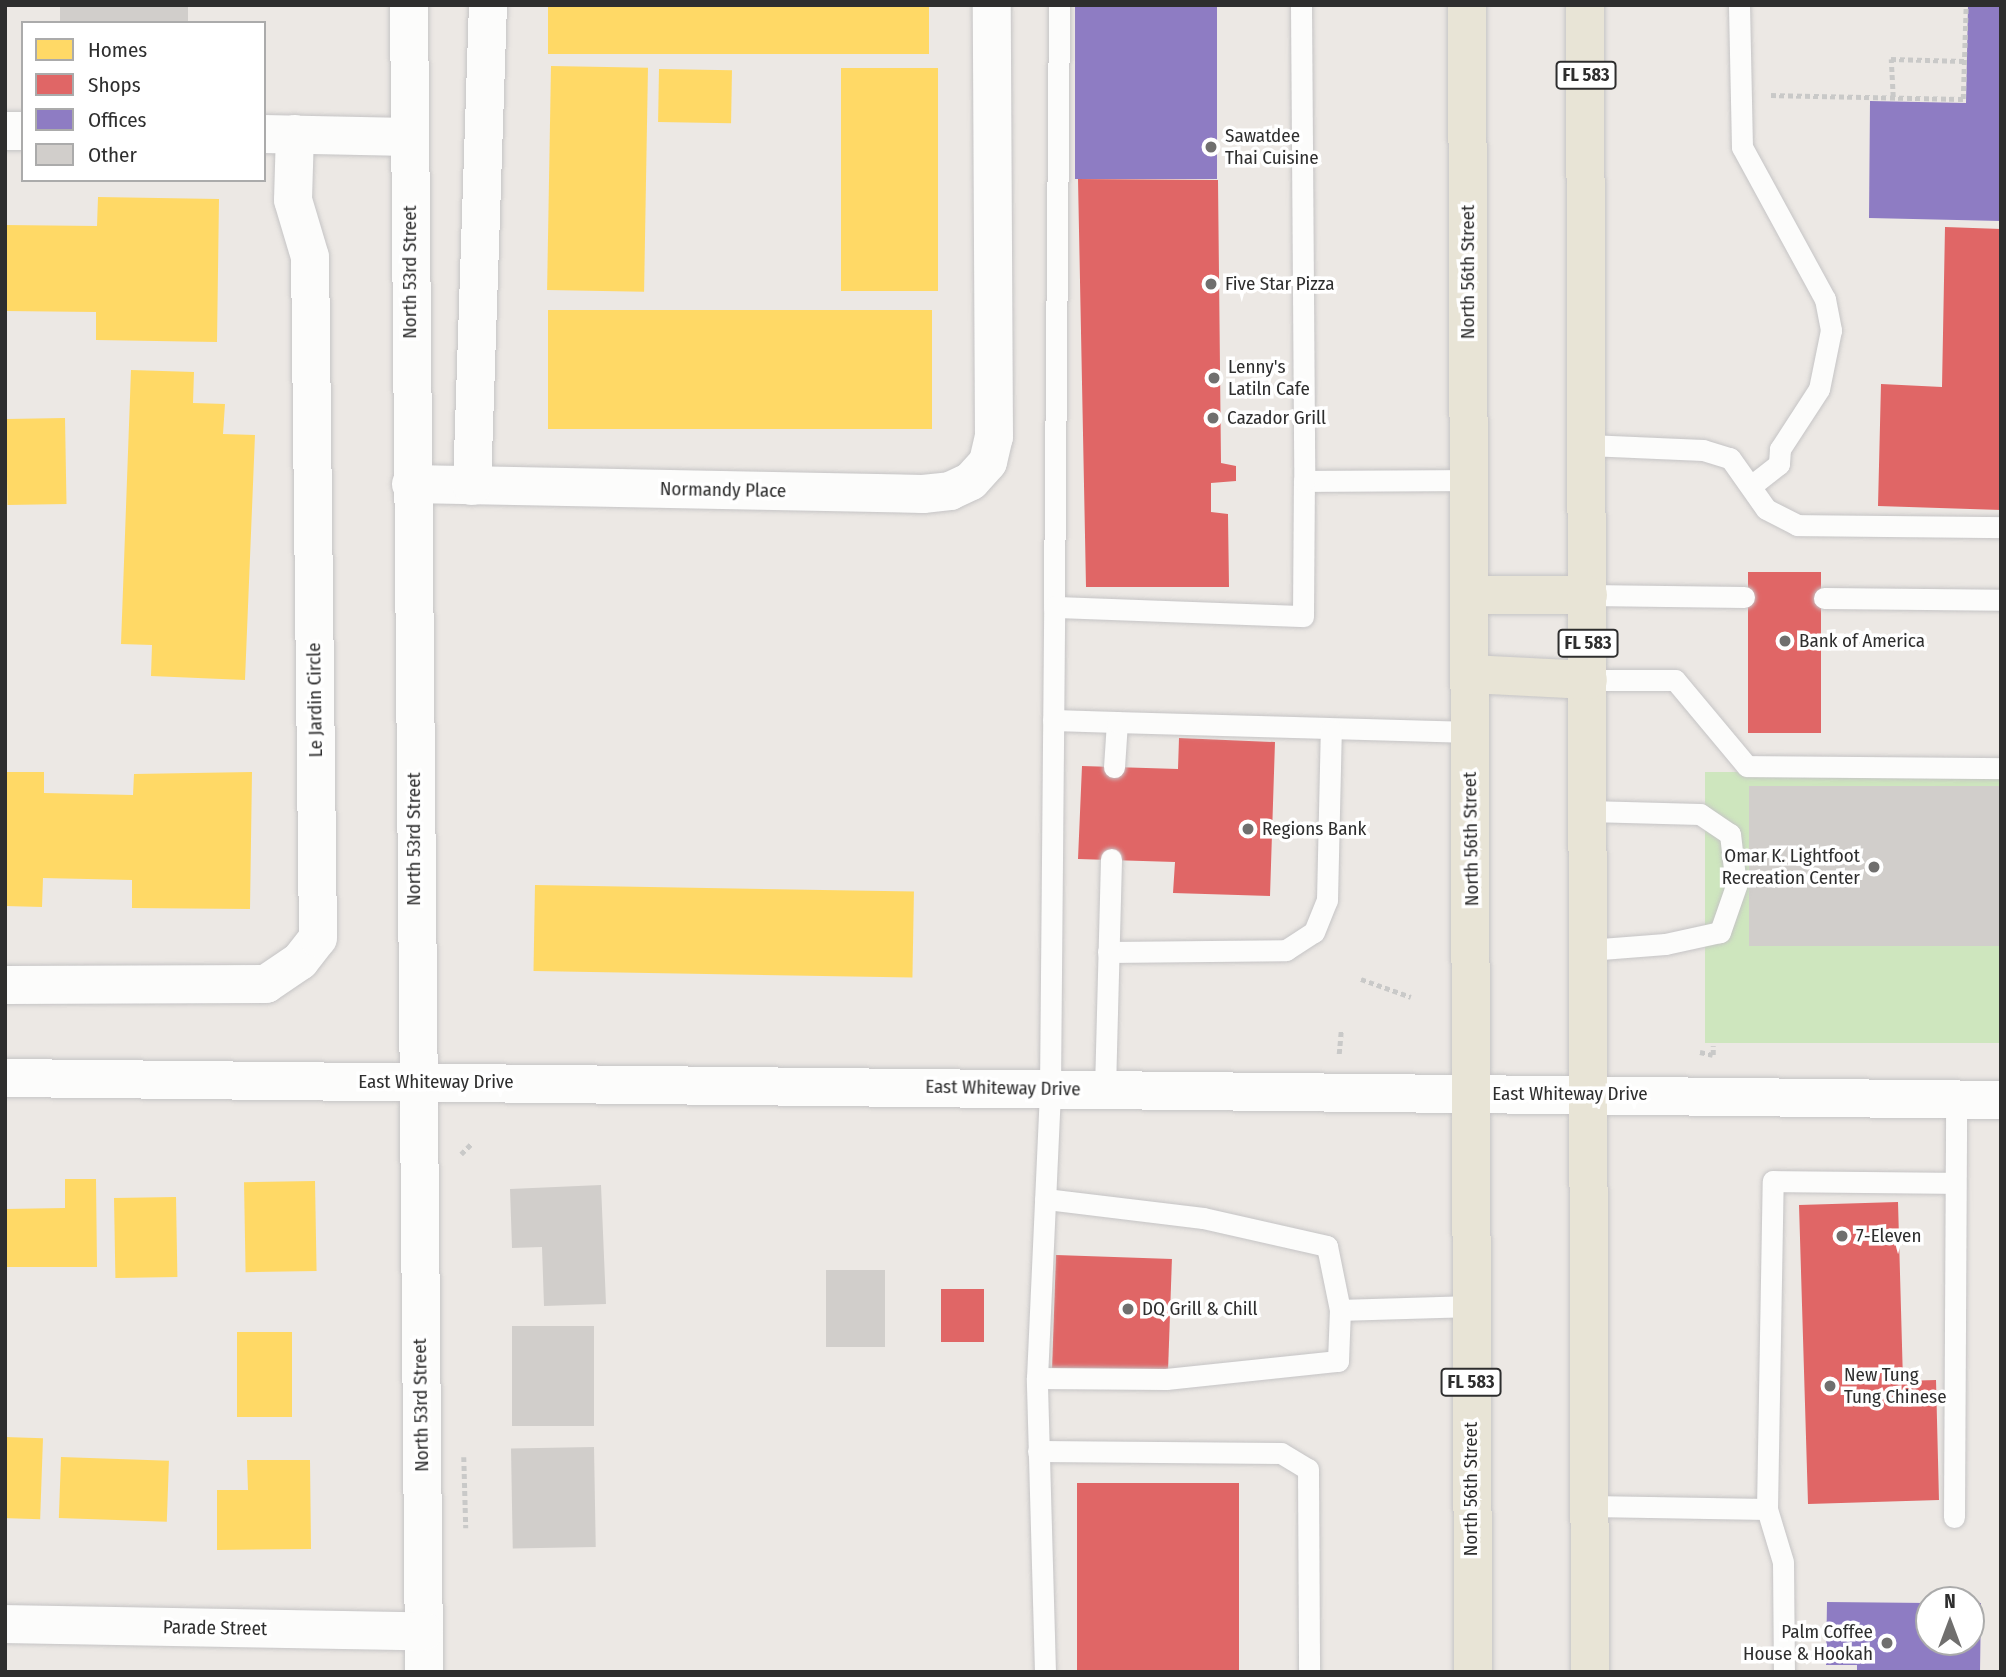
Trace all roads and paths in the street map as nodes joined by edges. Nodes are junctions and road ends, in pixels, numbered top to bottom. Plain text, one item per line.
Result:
1 (409, 5) edge
2 (488, 5) edge
3 (992, 5) edge
4 (1059, 5) edge
5 (1301, 5) edge
6 (1467, 5) edge
7 (1585, 5) edge
8 (1739, 5) edge
9 (1966, 5) edge
10 (1964, 61) junction
11 (1739, 95) junction
12 (1893, 97) junction
13 (280, 134) edge
14 (409, 137) junction
15 (1588, 445) junction
16 (1469, 480) junction
17 (1304, 481) junction
18 (411, 484) junction
19 (1752, 485) junction
20 (472, 486) junction
21 (2001, 527) edge
22 (1470, 595) junction
23 (1588, 595) junction
24 (1744, 597) dead end
25 (1824, 598) dead end
26 (2001, 600) edge
27 (1054, 607) junction
28 (1470, 674) junction
29 (1588, 680) junction
30 (1053, 720) junction
31 (1117, 722) junction
32 (1331, 730) junction
33 (1470, 732) junction
34 (1114, 767) dead end
35 (2001, 768) edge
36 (1588, 811) junction
37 (1111, 859) dead end
38 (1588, 950) junction
39 (1108, 952) junction
40 (1362, 979) dead end
41 (5, 985) edge
42 (1410, 997) dead end
43 (1341, 1031) dead end
44 (1713, 1046) dead end
45 (1700, 1052) dead end
46 (1338, 1058) dead end
47 (5, 1079) edge
48 (416, 1082) junction
49 (1049, 1089) junction
50 (1105, 1089) junction
51 (1472, 1093) junction
52 (1588, 1093) junction
53 (1956, 1100) junction
54 (2001, 1100) edge
55 (1955, 1182) junction
56 (1045, 1199) junction
57 (1471, 1306) junction
58 (1340, 1310) junction
59 (1037, 1378) junction
60 (1038, 1451) junction
61 (1590, 1506) junction
62 (1767, 1509) junction
63 (1954, 1517) dead end
64 (5, 1624) edge
65 (424, 1631) junction
66 (424, 1672) edge
67 (1045, 1672) edge
68 (1309, 1672) edge
69 (1473, 1672) edge
70 (1590, 1672) edge
71 (1784, 1672) edge

1 - 14 street, North 53rd Street
2 - 20 street
3 - 20 street, Normandy Place
4 - 27 lane
5 - 17 lane
6 - 16 main road, North 56th Street / FL 583
7 - 15 main road, FL 583
8 - 11 lane
9 - 10 path
10 - 12 path
10 - 12 path
11 - 12 path
11 - 19 lane
13 - 14 street, Le Jardin Circle
13 - 41 street, Le Jardin Circle
14 - 18 street, North 53rd Street
15 - 19 lane
15 - 23 main road, FL 583
16 - 17 lane
16 - 22 main road, North 56th Street / FL 583
17 - 27 lane
18 - 20 street, Normandy Place
18 - 48 street, North 53rd Street
19 - 21 lane
22 - 23 main road
22 - 28 main road, North 56th Street / FL 583
23 - 24 lane
23 - 29 main road, FL 583
25 - 26 lane
27 - 30 lane
28 - 29 main road
28 - 33 main road, North 56th Street / FL 583
29 - 35 lane
29 - 36 main road, FL 583
30 - 31 lane
30 - 49 lane
31 - 32 lane
31 - 34 lane
32 - 33 lane
32 - 39 lane
33 - 51 main road, North 56th Street / FL 583
36 - 38 main road, FL 583
36 - 38 lane
37 - 39 lane
38 - 52 main road, FL 583
39 - 50 lane
40 - 42 path
43 - 46 path
44 - 45 path
47 - 48 street, East Whiteway Drive
48 - 49 street, East Whiteway Drive
48 - 65 street, North 53rd Street
49 - 50 street, East Whiteway Drive
49 - 56 lane
50 - 51 street, East Whiteway Drive
51 - 52 street, East Whiteway Drive
51 - 57 main road, North 56th Street / FL 583
52 - 53 street, East Whiteway Drive
52 - 61 main road, FL 583
53 - 54 street, East Whiteway Drive
53 - 55 lane
55 - 62 lane
55 - 63 lane
56 - 58 lane
56 - 59 lane
57 - 58 lane
57 - 69 main road, North 56th Street / FL 583
58 - 59 lane
59 - 60 lane
60 - 67 lane
60 - 68 lane
61 - 62 lane
61 - 70 main road, FL 583
62 - 71 lane
64 - 65 street, Parade Street
65 - 66 street, North 53rd Street

